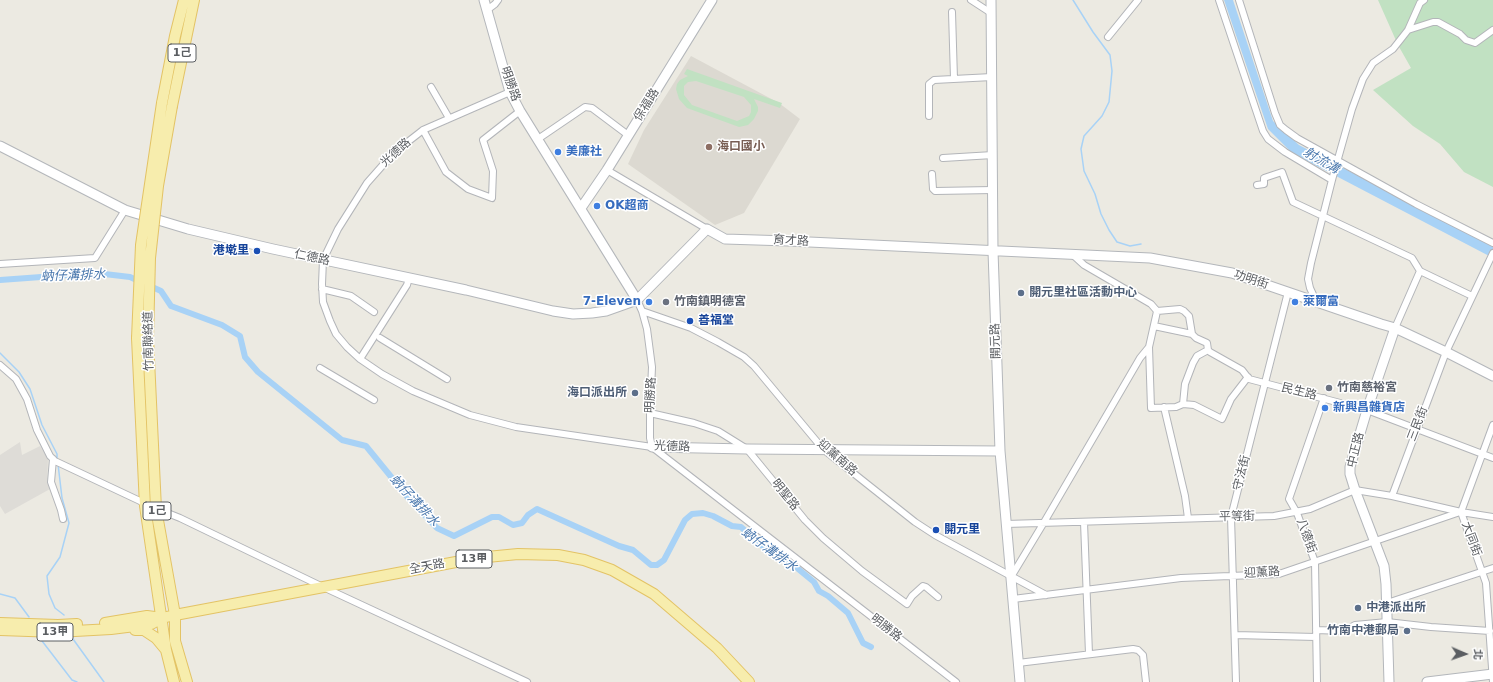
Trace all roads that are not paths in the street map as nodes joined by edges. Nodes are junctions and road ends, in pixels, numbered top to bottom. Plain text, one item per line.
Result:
1 (184, 0) edge
2 (194, 0) edge
3 (484, 0) edge
4 (498, 0) edge
5 (712, 0) edge
6 (971, 0) edge
7 (991, 0) edge
8 (1138, 0) edge
9 (1219, 0) edge
10 (1239, 0) edge
11 (1424, 0) edge
12 (487, 10) junction
13 (952, 12) dead end
14 (991, 13) junction
15 (1408, 30) junction
16 (1493, 30) edge
17 (1108, 37) dead end
18 (992, 77) junction
19 (954, 79) junction
20 (432, 87) dead end
21 (510, 92) junction
22 (520, 111) junction
23 (930, 116) dead end
24 (449, 118) junction
25 (423, 130) junction
26 (628, 135) junction
27 (538, 139) junction
28 (0, 146) edge
29 (992, 155) junction
30 (943, 158) dead end
31 (1337, 162) junction
32 (607, 170) junction
33 (932, 174) dead end
34 (1332, 179) junction
35 (1257, 185) dead end
36 (993, 190) junction
37 (581, 208) junction
38 (125, 210) junction
39 (1322, 215) junction
40 (707, 229) junction
41 (1493, 243) edge
42 (993, 251) junction
43 (1493, 253) edge
44 (1072, 254) junction
45 (323, 260) junction
46 (0, 264) edge
47 (1420, 271) junction
48 (409, 278) junction
49 (322, 289) junction
50 (1288, 292) junction
51 (1472, 296) junction
52 (637, 300) junction
53 (1316, 301) junction
54 (642, 311) junction
55 (1157, 311) junction
56 (374, 312) dead end
57 (1154, 326) junction
58 (1395, 328) junction
59 (1192, 334) junction
60 (143, 338) junction
61 (380, 338) dead end
62 (1148, 347) junction
63 (1208, 350) junction
64 (1446, 352) junction
65 (360, 359) junction
66 (0, 365) edge
67 (320, 368) dead end
68 (1248, 376) junction
69 (1493, 376) edge
70 (447, 379) dead end
71 (1265, 384) junction
72 (1324, 398) junction
73 (374, 400) dead end
74 (1183, 404) junction
75 (1164, 408) junction
76 (1367, 410) junction
77 (650, 413) junction
78 (1493, 426) edge
79 (1416, 428) junction
80 (652, 447) junction
81 (747, 449) junction
82 (823, 449) junction
83 (1000, 451) junction
84 (1482, 454) junction
85 (1493, 458) edge
86 (56, 461) junction
87 (1355, 490) junction
88 (1392, 496) junction
89 (145, 506) junction
90 (156, 509) junction
91 (1461, 512) junction
92 (1297, 513) junction
93 (1230, 517) junction
94 (1493, 517) edge
95 (1188, 518) junction
96 (63, 519) dead end
97 (1084, 522) junction
98 (1006, 524) junction
99 (1043, 524) junction
100 (1375, 541) junction
101 (1315, 562) junction
102 (1493, 568) edge
103 (1483, 572) junction
104 (1232, 575) junction
105 (1011, 577) junction
106 (323, 587) junction
107 (1087, 590) junction
108 (1046, 595) junction
109 (938, 597) dead end
110 (1013, 599) junction
111 (1387, 603) junction
112 (174, 615) junction
113 (162, 618) junction
114 (1387, 622) junction
115 (0, 623) edge
116 (110, 626) junction
117 (0, 630) edge
118 (1490, 631) junction
119 (1316, 634) junction
120 (1235, 635) junction
121 (166, 650) junction
122 (1089, 654) junction
123 (1018, 663) junction
124 (1493, 677) edge
125 (174, 682) edge
126 (187, 682) edge
127 (527, 682) edge
128 (749, 682) edge
129 (956, 682) edge
130 (1020, 682) edge
131 (1146, 682) edge
132 (1236, 682) edge
133 (1317, 682) edge
134 (1389, 682) edge
135 (1427, 682) edge

1 - 60 main road, 竹南聯絡道 / 1己, bridge
2 - 60 main road, 竹南聯絡道 / 1己, bridge
3 - 12 street, 明勝路
4 - 12 street
5 - 26 street, 保福路
6 - 14 street
7 - 14 street, 開元路
8 - 17 street
9 - 34 street
10 - 31 street
11 - 15 street
12 - 21 street, 明勝路
13 - 19 street
14 - 18 street, 開元路
15 - 16 street
15 - 31 street
18 - 19 street
18 - 29 street, 開元路
19 - 23 street
20 - 24 street
21 - 22 street, 明勝路
21 - 24 street, 光德路
22 - 25 street
22 - 27 street, 明勝路
24 - 25 street, 光德路
25 - 45 street, 光德路
26 - 27 street
26 - 32 street, 保福路
27 - 37 street, 明勝路
28 - 38 street, 仁德路
29 - 30 street
29 - 36 street, 開元路
31 - 34 street
31 - 41 street
32 - 37 street, 保福路
32 - 40 street, 育才路
33 - 36 street
34 - 39 street
35 - 39 street
36 - 42 street, 開元路
37 - 52 street, 明勝路
38 - 45 street, 仁德路
38 - 46 street
39 - 47 street
39 - 53 street
40 - 42 street, 育才路
40 - 52 street
42 - 44 street, 功明街
42 - 83 street, 開元路
43 - 51 street, 三民街
44 - 50 street, 功明街
44 - 55 street
45 - 48 street, 仁德路
45 - 49 street, 光德路
47 - 51 street
47 - 58 street, 中正路
48 - 52 street, 仁德路
48 - 65 street
49 - 56 street
49 - 65 street, 光德路
50 - 53 street, 功明街
50 - 71 street, 守法街
51 - 64 street, 三民街
52 - 54 street, 明勝路
53 - 58 street, 功明街
54 - 77 street, 明勝路
54 - 82 street, 迎薰南路
55 - 57 street
55 - 59 street
57 - 59 street
57 - 62 street
58 - 64 street, 功明街
58 - 76 street, 中正路
59 - 63 street, 民生路
60 - 89 main road, 竹南聯絡道 / 1己
60 - 90 main road, 竹南聯絡道 / 1己
61 - 70 street
62 - 75 street
62 - 99 street
63 - 68 street, 民生路
63 - 74 street
64 - 69 street, 功明街
64 - 79 street, 三民街
65 - 80 street, 光德路
66 - 86 street
67 - 73 street
68 - 71 street, 民生路
68 - 74 street
71 - 72 street, 民生路
71 - 93 street, 守法街
72 - 76 street, 民生路
72 - 92 street, 八德街
74 - 75 street
75 - 95 street
76 - 79 street, 民生路
76 - 87 street, 中正路
77 - 80 street, 明勝路
77 - 81 street, 明聖路
78 - 84 street, 大同街
79 - 84 street, 民生路
79 - 88 street, 三民街
80 - 81 street, 光德路
80 - 129 street, 明勝路
81 - 82 street, 光德路
81 - 109 street, 明聖路
82 - 83 street, 光德路
82 - 105 street, 迎薰南路
83 - 98 street, 開元路
84 - 85 street, 民生路
84 - 91 street, 大同街
86 - 89 street
86 - 96 street
87 - 88 street
87 - 92 street, 平等街
87 - 100 street, 中正路
88 - 91 street
89 - 90 street
89 - 113 main road, 竹南聯絡道 / 1己
90 - 106 street
90 - 112 main road, 竹南聯絡道 / 1己
91 - 94 street, 迎薰路
91 - 100 street, 迎薰路
91 - 103 street, 大同街
92 - 93 street, 平等街
92 - 101 street, 八德街
93 - 95 street, 平等街
93 - 104 street, 守法街
95 - 97 street, 平等街
97 - 99 street, 平等街
97 - 107 street
98 - 99 street, 平等街
98 - 105 street, 開元路
99 - 105 street
100 - 101 street, 迎薰路
100 - 111 street, 中正路
101 - 104 street, 迎薰路
101 - 119 street, 八德街
102 - 103 street
103 - 111 street
103 - 118 street, 大同街
104 - 107 street, 迎薰路
104 - 120 street, 守法街
105 - 108 street, 迎薰南路
105 - 110 street, 開元路
106 - 112 main road, 全天路 / 13甲
106 - 127 street
106 - 128 main road, 全天路 / 13甲
107 - 108 street, 迎薰路
107 - 122 street
108 - 110 street, 迎薰路
110 - 123 street, 開元路
111 - 114 street, 中正路
112 - 113 main road, 全天路 / 13甲
112 - 126 main road, 竹南聯絡道 / 1己
113 - 116 main road, 13甲
113 - 121 main road, 竹南聯絡道 / 1己
114 - 118 street
114 - 119 street
114 - 134 street, 中正路
115 - 116 main road, 13甲
116 - 117 main road, 13甲
116 - 121 main road
118 - 124 street, 大同街
119 - 120 street
119 - 133 street, 八德街
120 - 132 street, 守法街
121 - 125 main road, 竹南聯絡道 / 1己
122 - 123 street
122 - 131 street
123 - 130 street, 開元路
124 - 135 street

